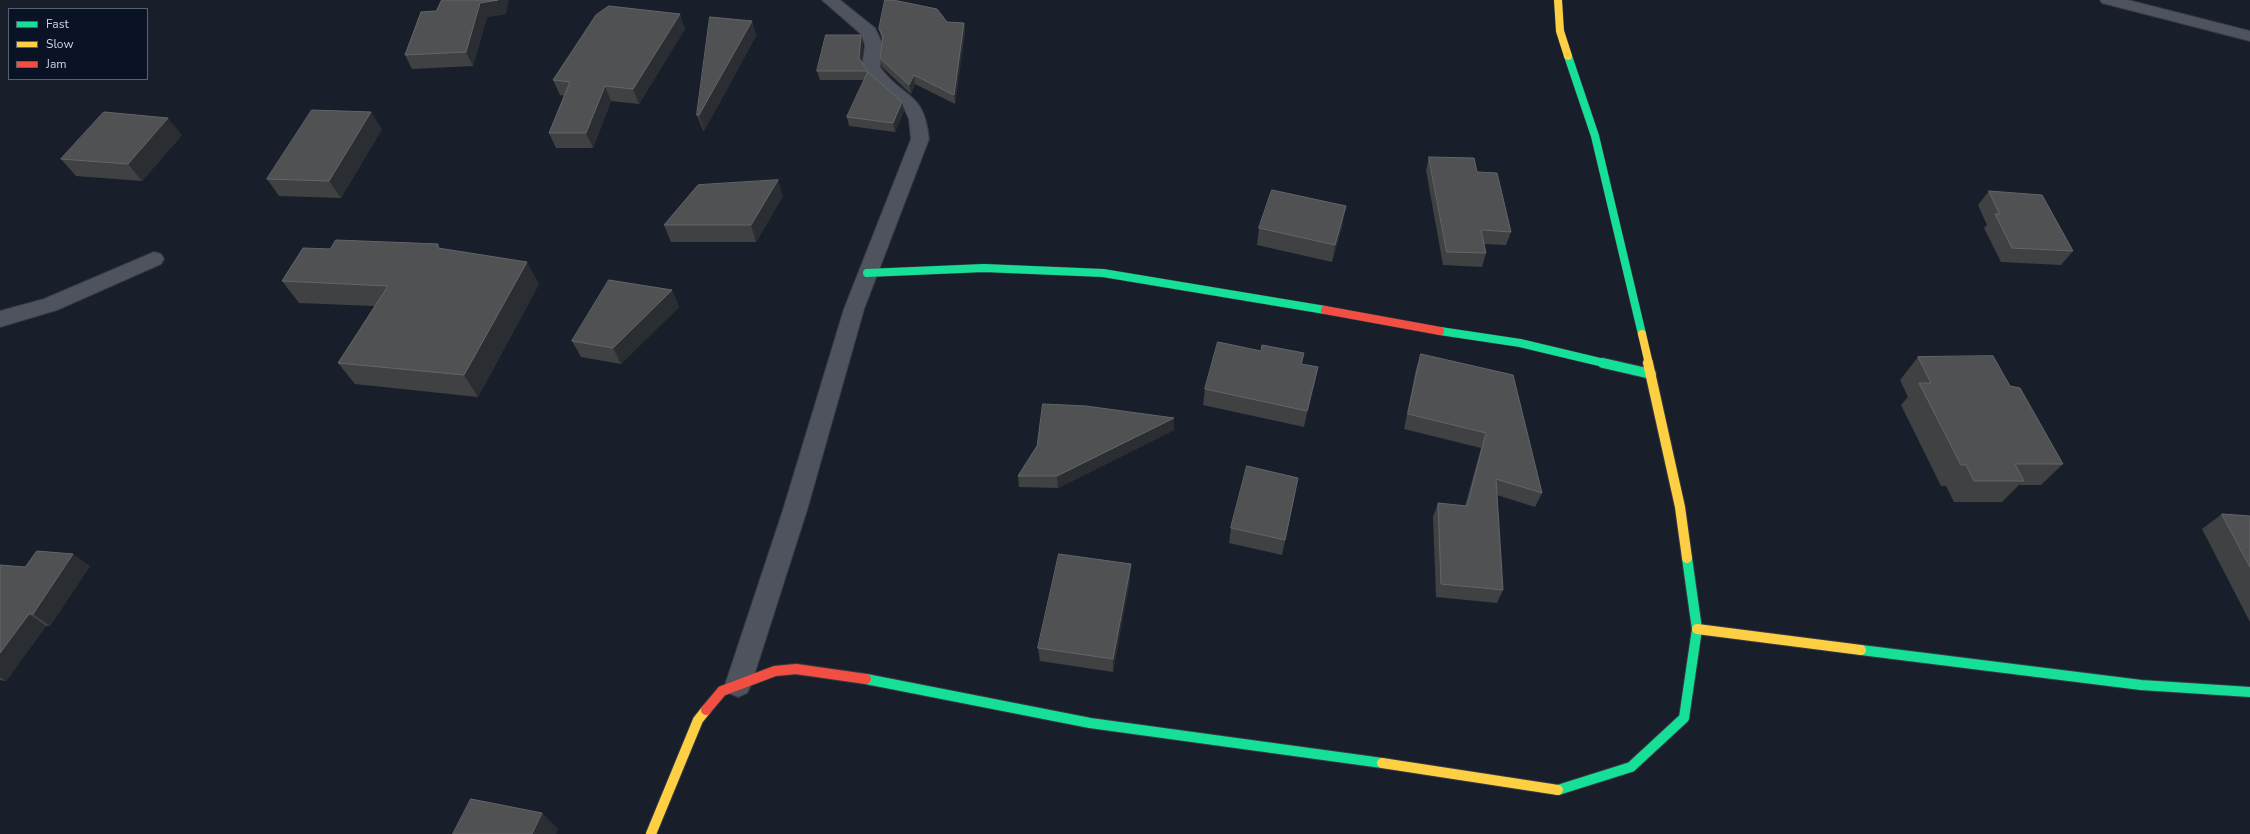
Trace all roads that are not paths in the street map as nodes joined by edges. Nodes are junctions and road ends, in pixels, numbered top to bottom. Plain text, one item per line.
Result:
1 (830, 0) edge
2 (1558, 0) edge
3 (2108, 0) edge
4 (2250, 36) edge
5 (154, 259) dead end
6 (867, 273) junction
7 (0, 319) edge
8 (1651, 374) junction
9 (1697, 629) junction
10 (738, 685) junction
11 (2250, 692) edge
12 (651, 834) edge

1 - 6 street
2 - 8 street
3 - 4 street
5 - 7 street
6 - 8 street
6 - 10 street
8 - 9 street
9 - 10 street
9 - 11 street
10 - 12 street

